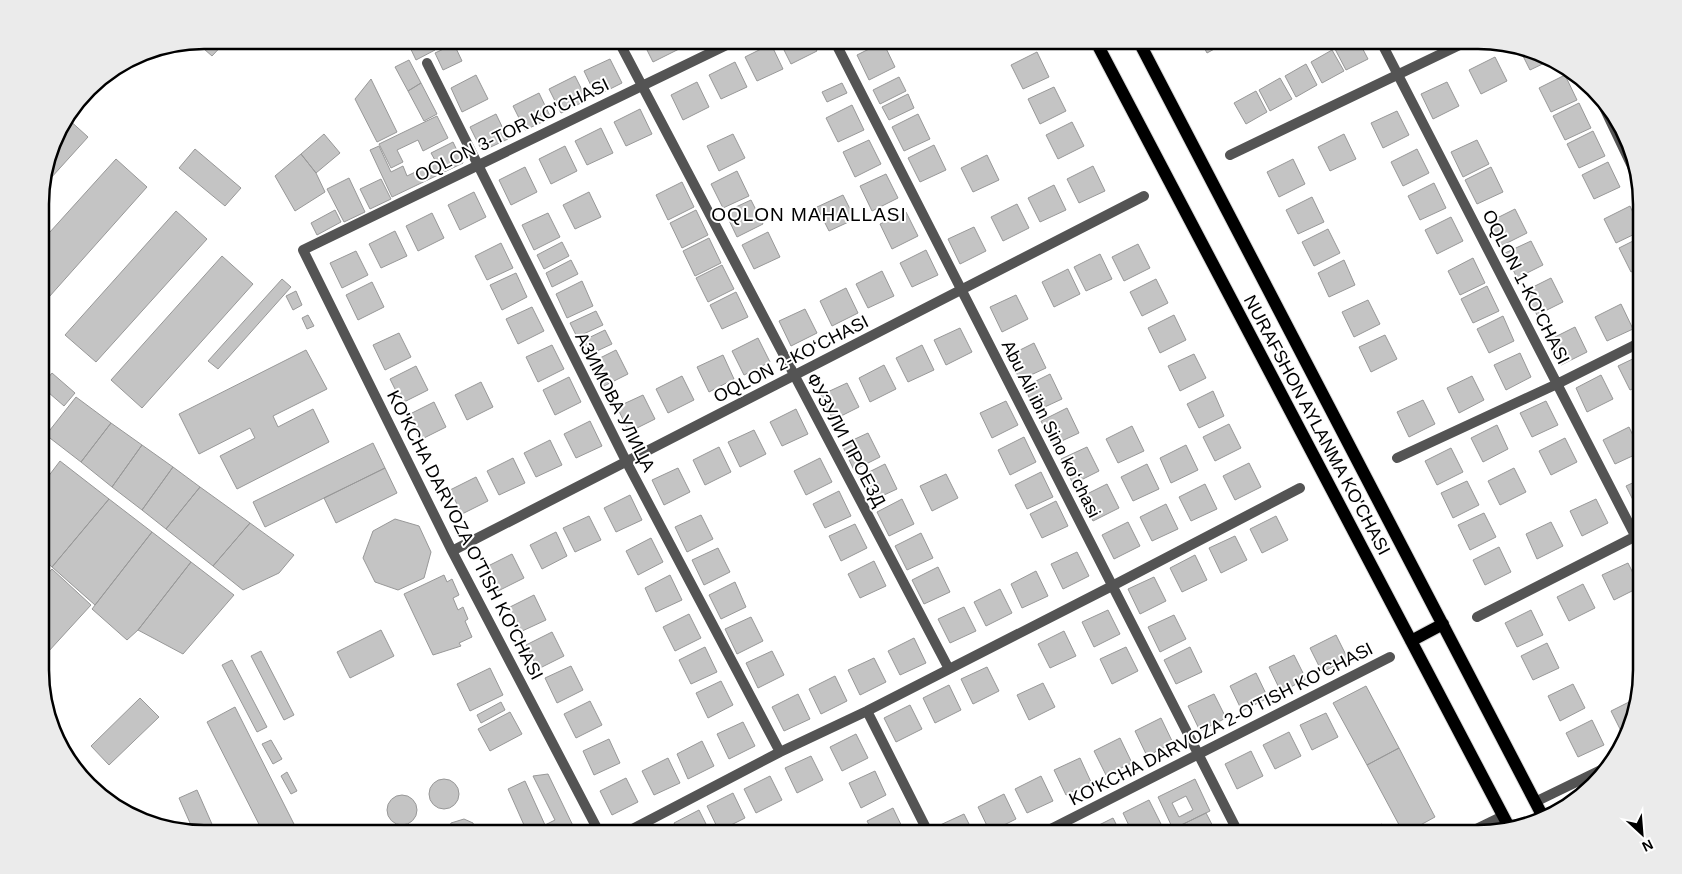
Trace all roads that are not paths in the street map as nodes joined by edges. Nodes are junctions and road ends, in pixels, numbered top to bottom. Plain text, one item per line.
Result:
1 (623, 49) edge
2 (717, 49) edge
3 (839, 49) edge
4 (1100, 49) edge
5 (1143, 49) edge
6 (1385, 49) edge
7 (1452, 49) edge
8 (427, 63) dead end
9 (1399, 75) junction
10 (643, 85) junction
11 (1230, 155) dead end
12 (477, 166) junction
13 (1144, 196) dead end
14 (303, 250) joint
15 (961, 290) junction
16 (1633, 346) edge
17 (794, 375) junction
18 (1557, 384) junction
19 (1397, 458) dead end
20 (626, 461) junction
21 (1300, 488) dead end
22 (1633, 526) edge
23 (1633, 538) edge
24 (452, 550) junction
25 (1114, 585) junction
26 (1477, 617) dead end
27 (1443, 624) junction
28 (1410, 641) junction
29 (1390, 657) dead end
30 (949, 669) junction
31 (867, 711) junction
32 (780, 752) junction
33 (1198, 755) junction
34 (1593, 774) edge
35 (1535, 802) junction
36 (1540, 812) edge
37 (1506, 822) edge
38 (595, 825) edge
39 (640, 825) edge
40 (924, 825) edge
41 (1059, 825) edge
42 (1234, 825) edge

1 - 10 street, ФУЗУЛИ ПРОЕЗД
2 - 10 street, OQLON 3-TOR KO'CHASI
3 - 15 street, Abu Ali ibn Sino koʻchasi
4 - 28 main road, NURAFSHON AYLANMA KO'CHASI
5 - 27 main road, NURAFSHON AYLANMA KO'CHASI
6 - 9 street, OQLON 1-KO'CHASI
7 - 9 street
8 - 12 street, АЗИМОВА УЛИЦА
9 - 11 street
9 - 18 street, OQLON 1-KO'CHASI
10 - 12 street, OQLON 3-TOR KO'CHASI
10 - 17 street, ФУЗУЛИ ПРОЕЗД
12 - 14 street, OQLON 3-TOR KO'CHASI
12 - 20 street, АЗИМОВА УЛИЦА
13 - 15 street, OQLON 2-KO‘CHASI
14 - 24 street, KO'KCHA DARVOZA O'TISH KO'CHASI
15 - 17 street, OQLON 2-KO‘CHASI
15 - 25 street, Abu Ali ibn Sino koʻchasi
16 - 18 street
17 - 20 street, OQLON 2-KO‘CHASI
17 - 30 street, ФУЗУЛИ ПРОЕЗД
18 - 19 street
18 - 22 street, OQLON 1-KO'CHASI
20 - 24 street, OQLON 2-KO‘CHASI
20 - 32 street, АЗИМОВА УЛИЦА
21 - 25 street
23 - 26 street
24 - 38 street, KO'KCHA DARVOZA O'TISH KO'CHASI
25 - 30 street
25 - 33 street, Abu Ali ibn Sino koʻchasi
27 - 28 main road
27 - 35 main road, NURAFSHON AYLANMA KO'CHASI
28 - 37 main road, NURAFSHON AYLANMA KO'CHASI
29 - 33 street, KO'KCHA DARVOZA 2-O'TISH KO'CHASI
30 - 31 street
31 - 32 street
31 - 40 street
32 - 39 street
33 - 41 street, KO'KCHA DARVOZA 2-O'TISH KO'CHASI
33 - 42 street, Abu Ali ibn Sino koʻchasi
34 - 35 street
35 - 36 main road, NURAFSHON AYLANMA KO'CHASI

